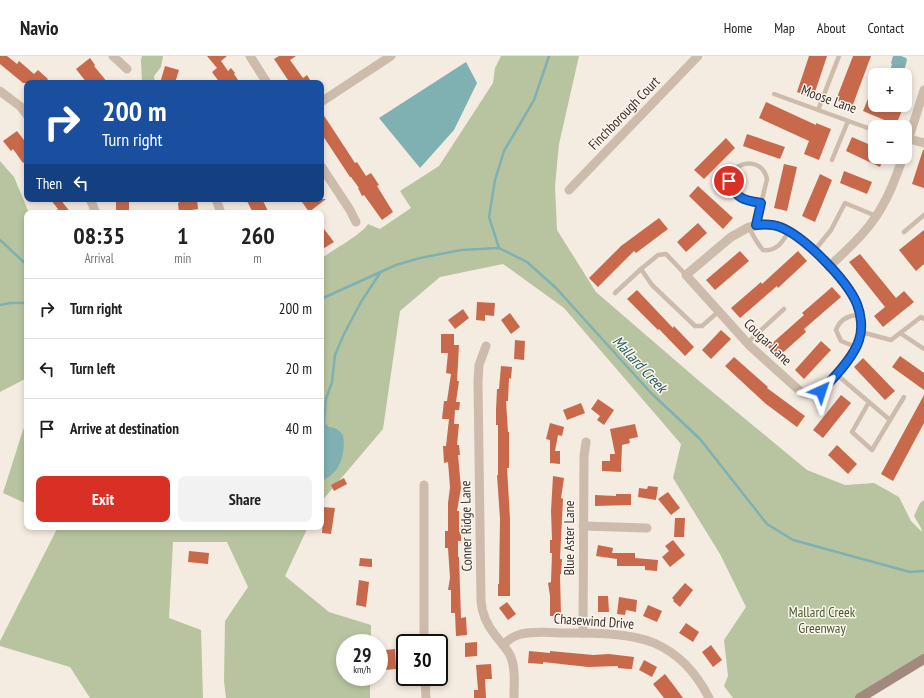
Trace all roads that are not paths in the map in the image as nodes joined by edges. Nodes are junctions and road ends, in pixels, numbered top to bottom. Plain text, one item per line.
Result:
1 (113, 56) edge
2 (250, 56) edge
3 (391, 56) edge
4 (698, 56) edge
5 (839, 56) edge
6 (127, 69) dead end
7 (266, 80) edge
8 (924, 90) edge
9 (0, 91) edge
10 (774, 94) dead end
11 (324, 100) edge
12 (818, 110) junction
13 (24, 112) edge
14 (848, 121) junction
15 (912, 124) edge
16 (868, 128) edge
17 (912, 140) edge
18 (924, 144) edge
19 (832, 160) dead end
20 (900, 164) edge
21 (324, 171) edge
22 (569, 190) dead end
23 (761, 203) junction
24 (924, 215) edge
25 (876, 216) junction
26 (356, 222) dead end
27 (753, 226) junction
28 (790, 231) junction
29 (904, 232) dead end
30 (814, 251) junction
31 (829, 267) junction
32 (641, 269) junction
33 (686, 275) junction
34 (615, 293) dead end
35 (784, 309) dead end
36 (718, 312) junction
37 (860, 315) junction
38 (924, 318) edge
39 (860, 332) junction
40 (900, 333) junction
41 (747, 343) junction
42 (486, 346) dead end
43 (856, 347) junction
44 (924, 349) edge
45 (836, 374) junction
46 (904, 397) dead end
47 (869, 402) junction
48 (890, 420) junction
49 (586, 442) dead end
50 (424, 484) dead end
51 (583, 526) junction
52 (647, 528) dead end
53 (583, 633) junction
54 (424, 634) edge
55 (503, 645) junction
56 (924, 659) edge
57 (425, 686) edge
58 (865, 697) edge
59 (426, 698) edge
60 (514, 698) edge
61 (709, 698) edge

1 - 6 street
2 - 7 street
3 - 11 street
4 - 22 street, Finchborough Court
5 - 12 lane
8 - 15 street
9 - 13 street
10 - 12 lane, Moose Lane
12 - 14 lane, Moose Lane
14 - 16 lane, Moose Lane
14 - 19 lane
17 - 18 street
20 - 25 street
21 - 26 street
23 - 23 lane
23 - 27 lane
24 - 29 lane
25 - 30 lane
25 - 31 street
27 - 28 street, Cougar Lane
27 - 28 lane
27 - 33 street
28 - 30 street, Cougar Lane
30 - 31 street, Cougar Lane
31 - 37 street, Cougar Lane
32 - 33 lane
32 - 34 lane
32 - 36 lane
33 - 36 street, Cougar Lane
35 - 41 lane
36 - 41 street, Cougar Lane
37 - 39 street, Cougar Lane
37 - 43 lane
38 - 40 lane
39 - 40 lane
39 - 43 street, Cougar Lane
40 - 44 lane
41 - 45 street, Cougar Lane
42 - 55 street, Conner Ridge Lane
43 - 45 street, Cougar Lane
45 - 47 lane
46 - 48 lane
47 - 48 lane
47 - 48 lane
49 - 51 street, Blue Aster Lane
50 - 54 street
51 - 52 street
51 - 53 street, Blue Aster Lane
53 - 55 street, Chasewind Drive
53 - 61 street, Chasewind Drive
55 - 60 street, Conner Ridge Lane
56 - 58 main road
57 - 59 street

